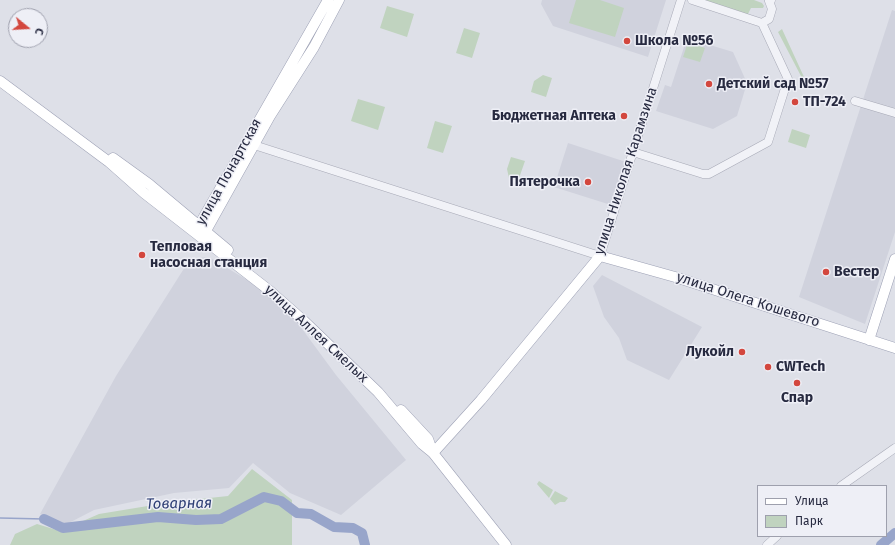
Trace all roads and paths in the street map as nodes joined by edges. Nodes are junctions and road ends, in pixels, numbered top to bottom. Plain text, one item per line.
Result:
1 (328, 0) edge
2 (339, 0) edge
3 (681, 0) edge
4 (692, 0) edge
5 (768, 0) edge
6 (762, 23) junction
7 (0, 75) edge
8 (0, 81) edge
9 (855, 102) dead end
10 (895, 113) edge
11 (267, 114) junction
12 (254, 145) junction
13 (633, 152) junction
14 (200, 231) junction
15 (600, 256) junction
16 (895, 259) edge
17 (869, 340) junction
18 (895, 348) edge
19 (895, 448) edge
20 (433, 453) junction
21 (842, 485) edge
22 (776, 537) edge
23 (506, 545) edge
24 (767, 545) edge

1 - 11 main road, улица Понартская
2 - 11 main road, улица Понартская
3 - 13 street, улица Николая Карамзина
4 - 6 street
5 - 6 street
6 - 13 street
7 - 14 main road
8 - 14 main road, улица Аллея Смелых
9 - 10 street
11 - 12 main road, улица Понартская
11 - 14 main road, улица Понартская
12 - 14 main road, улица Понартская
12 - 15 street
13 - 15 street, улица Николая Карамзина
14 - 20 main road, улица Аллея Смелых
15 - 17 main road, улица Олега Кошевого
15 - 20 main road, улица Николая Карамзина
16 - 17 main road
17 - 18 main road, улица Олега Кошевого
19 - 21 street
20 - 23 main road, улица Аллея Смелых
22 - 24 street

